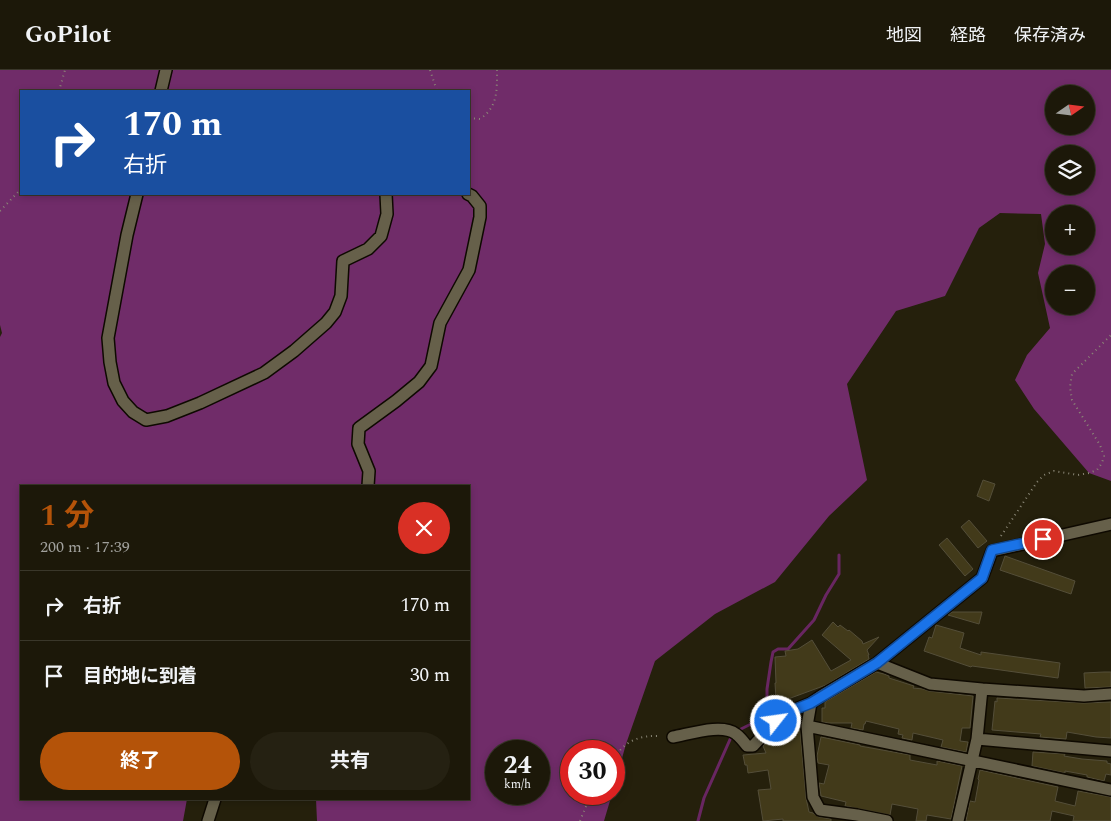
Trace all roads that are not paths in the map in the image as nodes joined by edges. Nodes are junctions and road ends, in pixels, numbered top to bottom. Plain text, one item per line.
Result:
1 (166, 70) edge
2 (161, 90) edge
3 (137, 195) edge
4 (386, 195) edge
5 (470, 195) edge
6 (368, 485) edge
7 (1111, 524) edge
8 (877, 663) junction
9 (982, 689) junction
10 (1111, 694) edge
11 (811, 703) junction
12 (807, 726) junction
13 (673, 737) road end
14 (977, 739) junction
15 (1111, 751) edge
16 (971, 761) junction
17 (1111, 790) edge
18 (215, 800) edge
19 (856, 818) edge
20 (208, 821) edge
21 (887, 821) edge
22 (958, 821) edge

1 - 2 street
3 - 4 street
5 - 6 street
7 - 8 street
8 - 9 street
8 - 11 street
9 - 10 street
9 - 14 street
11 - 12 street
11 - 13 street
12 - 16 street
12 - 19 street
14 - 15 street
14 - 16 street
16 - 17 street
16 - 22 street
18 - 20 street
19 - 21 street

